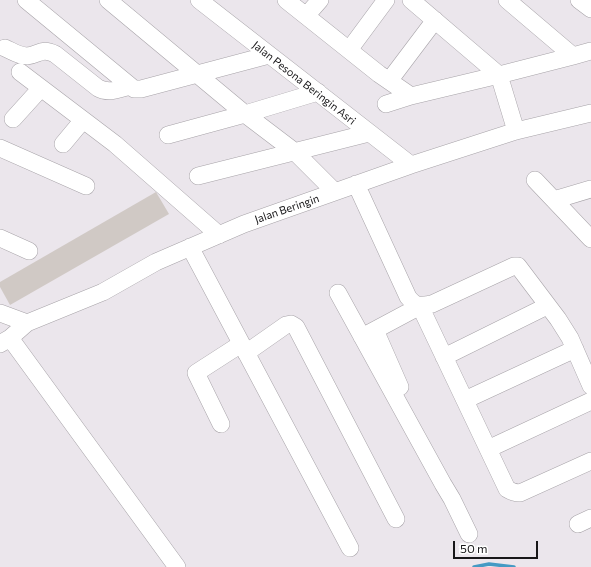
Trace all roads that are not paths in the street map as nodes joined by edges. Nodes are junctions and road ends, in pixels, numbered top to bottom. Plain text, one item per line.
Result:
1 (26, 0) edge
2 (108, 0) edge
3 (199, 0) edge
4 (286, 0) edge
5 (320, 0) edge
6 (386, 0) edge
7 (411, 0) edge
8 (507, 0) edge
9 (579, 0) edge
10 (591, 9) edge
11 (306, 16) junction
12 (435, 20) junction
13 (2, 49) edge
14 (349, 50) junction
15 (591, 50) edge
16 (269, 55) junction
17 (573, 56) junction
18 (20, 72) dead end
19 (198, 74) junction
20 (499, 75) junction
21 (390, 81) junction
22 (130, 86) junction
23 (41, 88) junction
24 (318, 92) junction
25 (411, 96) junction
26 (386, 104) dead end
27 (591, 113) edge
28 (245, 114) junction
29 (13, 119) dead end
30 (83, 120) junction
31 (516, 131) junction
32 (368, 133) junction
33 (168, 135) dead end
34 (63, 144) dead end
35 (0, 148) edge
36 (295, 152) junction
37 (410, 165) junction
38 (198, 176) dead end
39 (535, 180) dead end
40 (356, 184) junction
41 (86, 186) dead end
42 (591, 190) edge
43 (335, 192) junction
44 (554, 200) junction
45 (219, 235) junction
46 (0, 238) edge
47 (591, 239) edge
48 (190, 247) junction
49 (29, 251) dead end
50 (338, 293) dead end
51 (420, 306) junction
52 (547, 306) junction
53 (0, 313) edge
54 (27, 323) junction
55 (369, 334) junction
56 (5, 341) edge
57 (244, 348) junction
58 (575, 349) junction
59 (444, 357) junction
60 (591, 386) edge
61 (465, 400) junction
62 (591, 401) edge
63 (221, 424) dead end
64 (488, 449) junction
65 (591, 461) edge
66 (396, 519) dead end
67 (469, 534) dead end
68 (350, 548) dead end
69 (177, 567) edge

1 - 22 street
2 - 19 street
3 - 16 street, Jalan Pesona Beringin Asri
4 - 11 street
5 - 11 street
6 - 14 street
7 - 12 street
8 - 17 street
9 - 10 street
11 - 14 street
12 - 20 street
12 - 21 street
13 - 22 street
14 - 21 street
15 - 17 street
16 - 19 street
16 - 24 street, Jalan Pesona Beringin Asri
17 - 20 street
18 - 23 street
19 - 22 street
19 - 28 street
20 - 25 street
20 - 31 street
21 - 25 street
23 - 29 street
23 - 30 street
24 - 28 street
24 - 32 street, Jalan Pesona Beringin Asri
25 - 26 street
27 - 31 street, Jalan Beringin
28 - 33 street
28 - 36 street
30 - 34 street
30 - 45 street
31 - 37 street, Jalan Beringin
32 - 36 street
32 - 37 street, Jalan Pesona Beringin Asri
35 - 41 street
36 - 38 street
36 - 43 street
37 - 40 street, Jalan Beringin
39 - 44 street
40 - 43 street, Jalan Beringin
40 - 51 street
42 - 44 street
43 - 45 street, Jalan Beringin
44 - 47 street
45 - 48 street, Jalan Beringin
46 - 49 street
48 - 54 street, Jalan Beringin
48 - 57 street
50 - 55 street
51 - 52 street
51 - 55 street
51 - 59 street
52 - 58 street
52 - 59 street
53 - 54 street
54 - 56 street, Jalan Beringin
55 - 67 street
56 - 69 street
57 - 63 street
57 - 66 street
57 - 68 street
58 - 60 street
58 - 61 street
59 - 61 street
61 - 64 street
62 - 64 street
64 - 65 street

